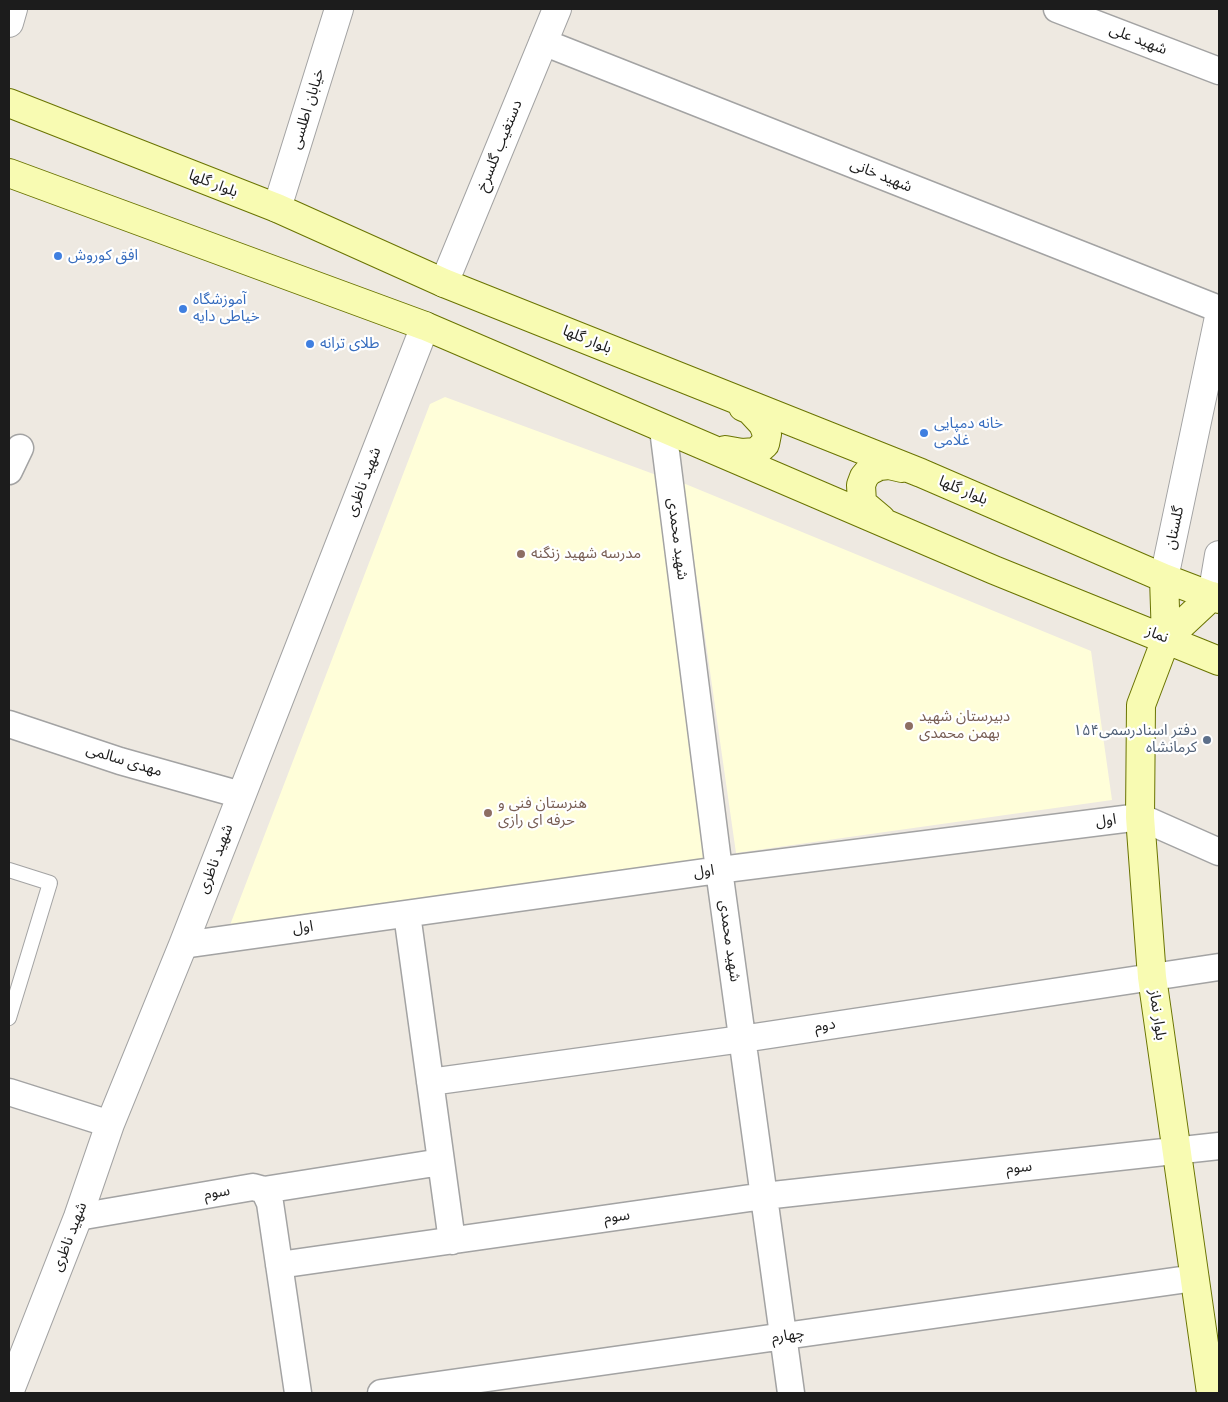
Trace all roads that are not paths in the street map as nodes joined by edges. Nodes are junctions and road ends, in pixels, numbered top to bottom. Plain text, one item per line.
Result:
1 (13, 9) edge
2 (339, 9) edge
3 (557, 9) edge
4 (1057, 9) edge
5 (9, 23) edge
6 (543, 42) junction
7 (1219, 71) edge
8 (9, 103) edge
9 (9, 173) edge
10 (276, 208) junction
11 (444, 283) junction
12 (1219, 309) edge
13 (1219, 317) edge
14 (426, 326) junction
15 (718, 392) junction
16 (663, 429) junction
17 (704, 446) junction
18 (921, 473) junction
19 (897, 528) junction
20 (1219, 556) edge
21 (1164, 578) junction
22 (1216, 597) edge
23 (1166, 638) junction
24 (1219, 660) edge
25 (9, 724) edge
26 (241, 795) junction
27 (1140, 817) junction
28 (1219, 852) edge
29 (9, 870) edge
30 (719, 870) junction
31 (407, 914) junction
32 (183, 945) junction
33 (1219, 967) edge
34 (1152, 977) junction
35 (9, 1018) edge
36 (742, 1038) junction
37 (430, 1082) junction
38 (9, 1092) edge
39 (110, 1124) junction
40 (1219, 1146) edge
41 (1177, 1151) junction
42 (441, 1162) junction
43 (264, 1190) junction
44 (764, 1196) junction
45 (78, 1217) junction
46 (452, 1241) junction
47 (279, 1265) junction
48 (1195, 1278) junction
49 (1211, 1333) edge
50 (783, 1337) junction
51 (9, 1393) edge
52 (298, 1393) edge
53 (381, 1393) edge
54 (791, 1393) edge
55 (1211, 1393) edge

1 - 5 street
2 - 10 street, خیابان اطلسی
3 - 6 street, دستغیب گلسرخ
4 - 7 street, شهید علی
6 - 11 street, دستغیب گلسرخ
6 - 12 street, شهید خانی
8 - 10 main road, بلوار گلها
9 - 14 main road
10 - 11 main road, بلوار گلها
11 - 15 main road, بلوار گلها
13 - 21 street, گلستان
14 - 16 main road
14 - 26 street, شهید ناظری
15 - 17 main road
15 - 18 main road, بلوار گلها
16 - 17 main road
16 - 30 street, شهید محمدی
17 - 19 main road
18 - 19 main road
18 - 21 main road, بلوار گلها
19 - 23 main road, نماز
20 - 22 street
21 - 22 main road
21 - 23 main road, گلستان
22 - 23 main road
23 - 24 main road, نماز
23 - 27 main road, بلوار نماز
25 - 26 street, مهدی سالمی
26 - 32 street, شهید ناظری
27 - 28 street
27 - 30 street, اول
27 - 34 main road, بلوار نماز
29 - 35 lane
30 - 31 street, اول
30 - 36 street, شهید محمدی
31 - 32 street, اول
31 - 37 street
32 - 39 street, شهید ناظری
33 - 34 street, دوم
34 - 36 street, دوم
34 - 41 main road, بلوار نماز
36 - 37 street, دوم
36 - 44 street, شهید محمدی
37 - 42 street
38 - 39 street
39 - 45 street, شهید ناظری
40 - 41 street, سوم
41 - 44 street, سوم
41 - 48 main road, بلوار نماز
42 - 43 street, سوم
42 - 46 street
43 - 45 street, سوم
43 - 47 street
44 - 46 street, سوم
44 - 50 street, شهید محمدی
45 - 51 street, شهید ناظری
46 - 47 street, سوم
47 - 52 street
48 - 49 main road, بلوار نماز
48 - 50 street, چهارم
49 - 55 main road, بلوار نماز
50 - 53 street, چهارم
50 - 54 street, شهید محمدی

